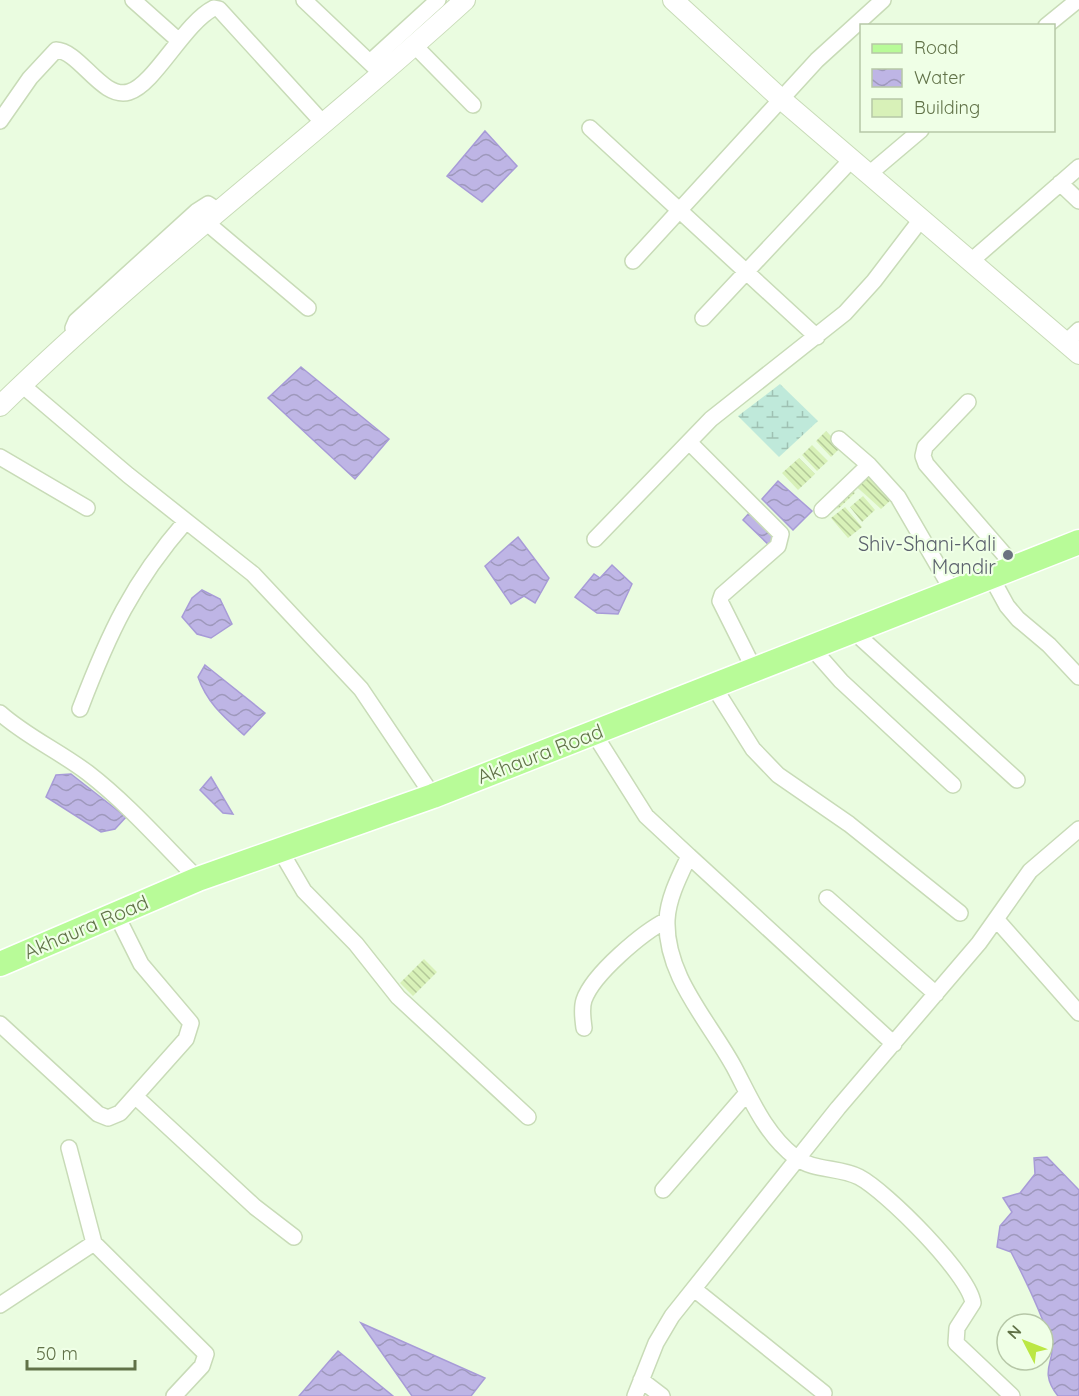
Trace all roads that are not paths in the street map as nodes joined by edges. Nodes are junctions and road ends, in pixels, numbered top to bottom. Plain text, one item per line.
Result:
1 (133, 0) edge
2 (304, 0) edge
3 (438, 0) edge
4 (465, 0) edge
5 (673, 0) edge
6 (883, 0) edge
7 (1077, 0) edge
8 (1048, 24) edge
9 (178, 40) junction
10 (415, 46) junction
11 (377, 68) junction
12 (781, 99) junction
13 (473, 105) dead end
14 (0, 121) edge
15 (324, 124) junction
16 (590, 128) dead end
17 (919, 132) edge
18 (852, 159) junction
19 (1079, 167) edge
20 (869, 174) junction
21 (1060, 183) junction
22 (1079, 201) edge
23 (680, 210) junction
24 (214, 217) junction
25 (922, 219) junction
26 (633, 261) dead end
27 (971, 261) junction
28 (748, 272) junction
29 (308, 308) dead end
30 (703, 318) dead end
31 (817, 337) junction
32 (1074, 342) edge
33 (22, 385) junction
34 (968, 402) dead end
35 (0, 406) edge
36 (839, 439) dead end
37 (689, 442) junction
38 (0, 457) edge
39 (869, 465) junction
40 (87, 508) dead end
41 (822, 510) dead end
42 (186, 521) junction
43 (595, 539) dead end
44 (1079, 542) edge
45 (1016, 568) junction
46 (990, 575) junction
47 (952, 590) junction
48 (852, 630) junction
49 (812, 648) junction
50 (755, 671) junction
51 (1079, 677) edge
52 (714, 687) junction
53 (80, 709) dead end
54 (0, 713) edge
55 (593, 732) junction
56 (1017, 780) dead end
57 (953, 785) dead end
58 (433, 796) junction
59 (1079, 829) edge
60 (280, 850) junction
61 (689, 856) junction
62 (198, 879) junction
63 (827, 898) dead end
64 (960, 913) dead end
65 (116, 914) junction
66 (996, 919) junction
67 (667, 920) junction
68 (0, 964) edge
69 (936, 994) junction
70 (1079, 1013) edge
71 (0, 1024) edge
72 (584, 1028) dead end
73 (894, 1044) junction
74 (747, 1093) junction
75 (136, 1097) junction
76 (528, 1118) dead end
77 (69, 1148) dead end
78 (797, 1158) junction
79 (663, 1190) dead end
80 (294, 1236) dead end
81 (94, 1243) junction
82 (694, 1289) junction
83 (0, 1305) edge
84 (641, 1380) junction
85 (824, 1393) dead end
86 (174, 1396) edge
87 (635, 1396) edge
88 (662, 1396) edge
89 (1012, 1396) edge

1 - 9 street
2 - 11 street
3 - 11 street
4 - 10 street
5 - 12 street
6 - 12 street
7 - 8 street
9 - 14 street
9 - 15 street
10 - 11 street
10 - 13 street
11 - 15 street
12 - 18 street
12 - 23 street
15 - 24 street
16 - 23 street
17 - 20 street
18 - 20 street
18 - 28 street
19 - 21 street
20 - 25 street
21 - 22 street
21 - 27 street
23 - 26 street
23 - 28 street
24 - 29 street
24 - 33 street
25 - 27 street
25 - 31 street
27 - 32 street
28 - 30 street
28 - 31 street
31 - 37 street
33 - 35 street
33 - 42 street
34 - 45 street
36 - 39 street
37 - 43 street
37 - 50 street
38 - 40 street
39 - 41 street
39 - 47 street
42 - 53 street
42 - 58 street
44 - 45 main road, Akhaura Road
45 - 46 main road, Akhaura Road
46 - 47 main road, Akhaura Road
46 - 51 street
47 - 48 main road, Akhaura Road
48 - 49 main road, Akhaura Road
48 - 56 street
49 - 50 main road, Akhaura Road
49 - 57 street
50 - 52 main road, Akhaura Road
52 - 55 main road, Akhaura Road
52 - 64 street
54 - 62 street
55 - 58 main road, Akhaura Road
55 - 61 street
58 - 60 main road, Akhaura Road
59 - 66 street
60 - 62 main road, Akhaura Road
60 - 76 street
61 - 67 street
61 - 73 street
62 - 65 main road, Akhaura Road
63 - 69 street
65 - 68 main road, Akhaura Road
65 - 75 street
66 - 69 street
66 - 70 street
67 - 72 street
67 - 74 street
69 - 73 street
71 - 75 street
73 - 78 street
74 - 78 street
74 - 79 street
75 - 80 street
77 - 81 street
78 - 82 street
78 - 89 street
81 - 83 street
81 - 86 street
82 - 84 street
82 - 85 street
84 - 87 street
84 - 88 street

